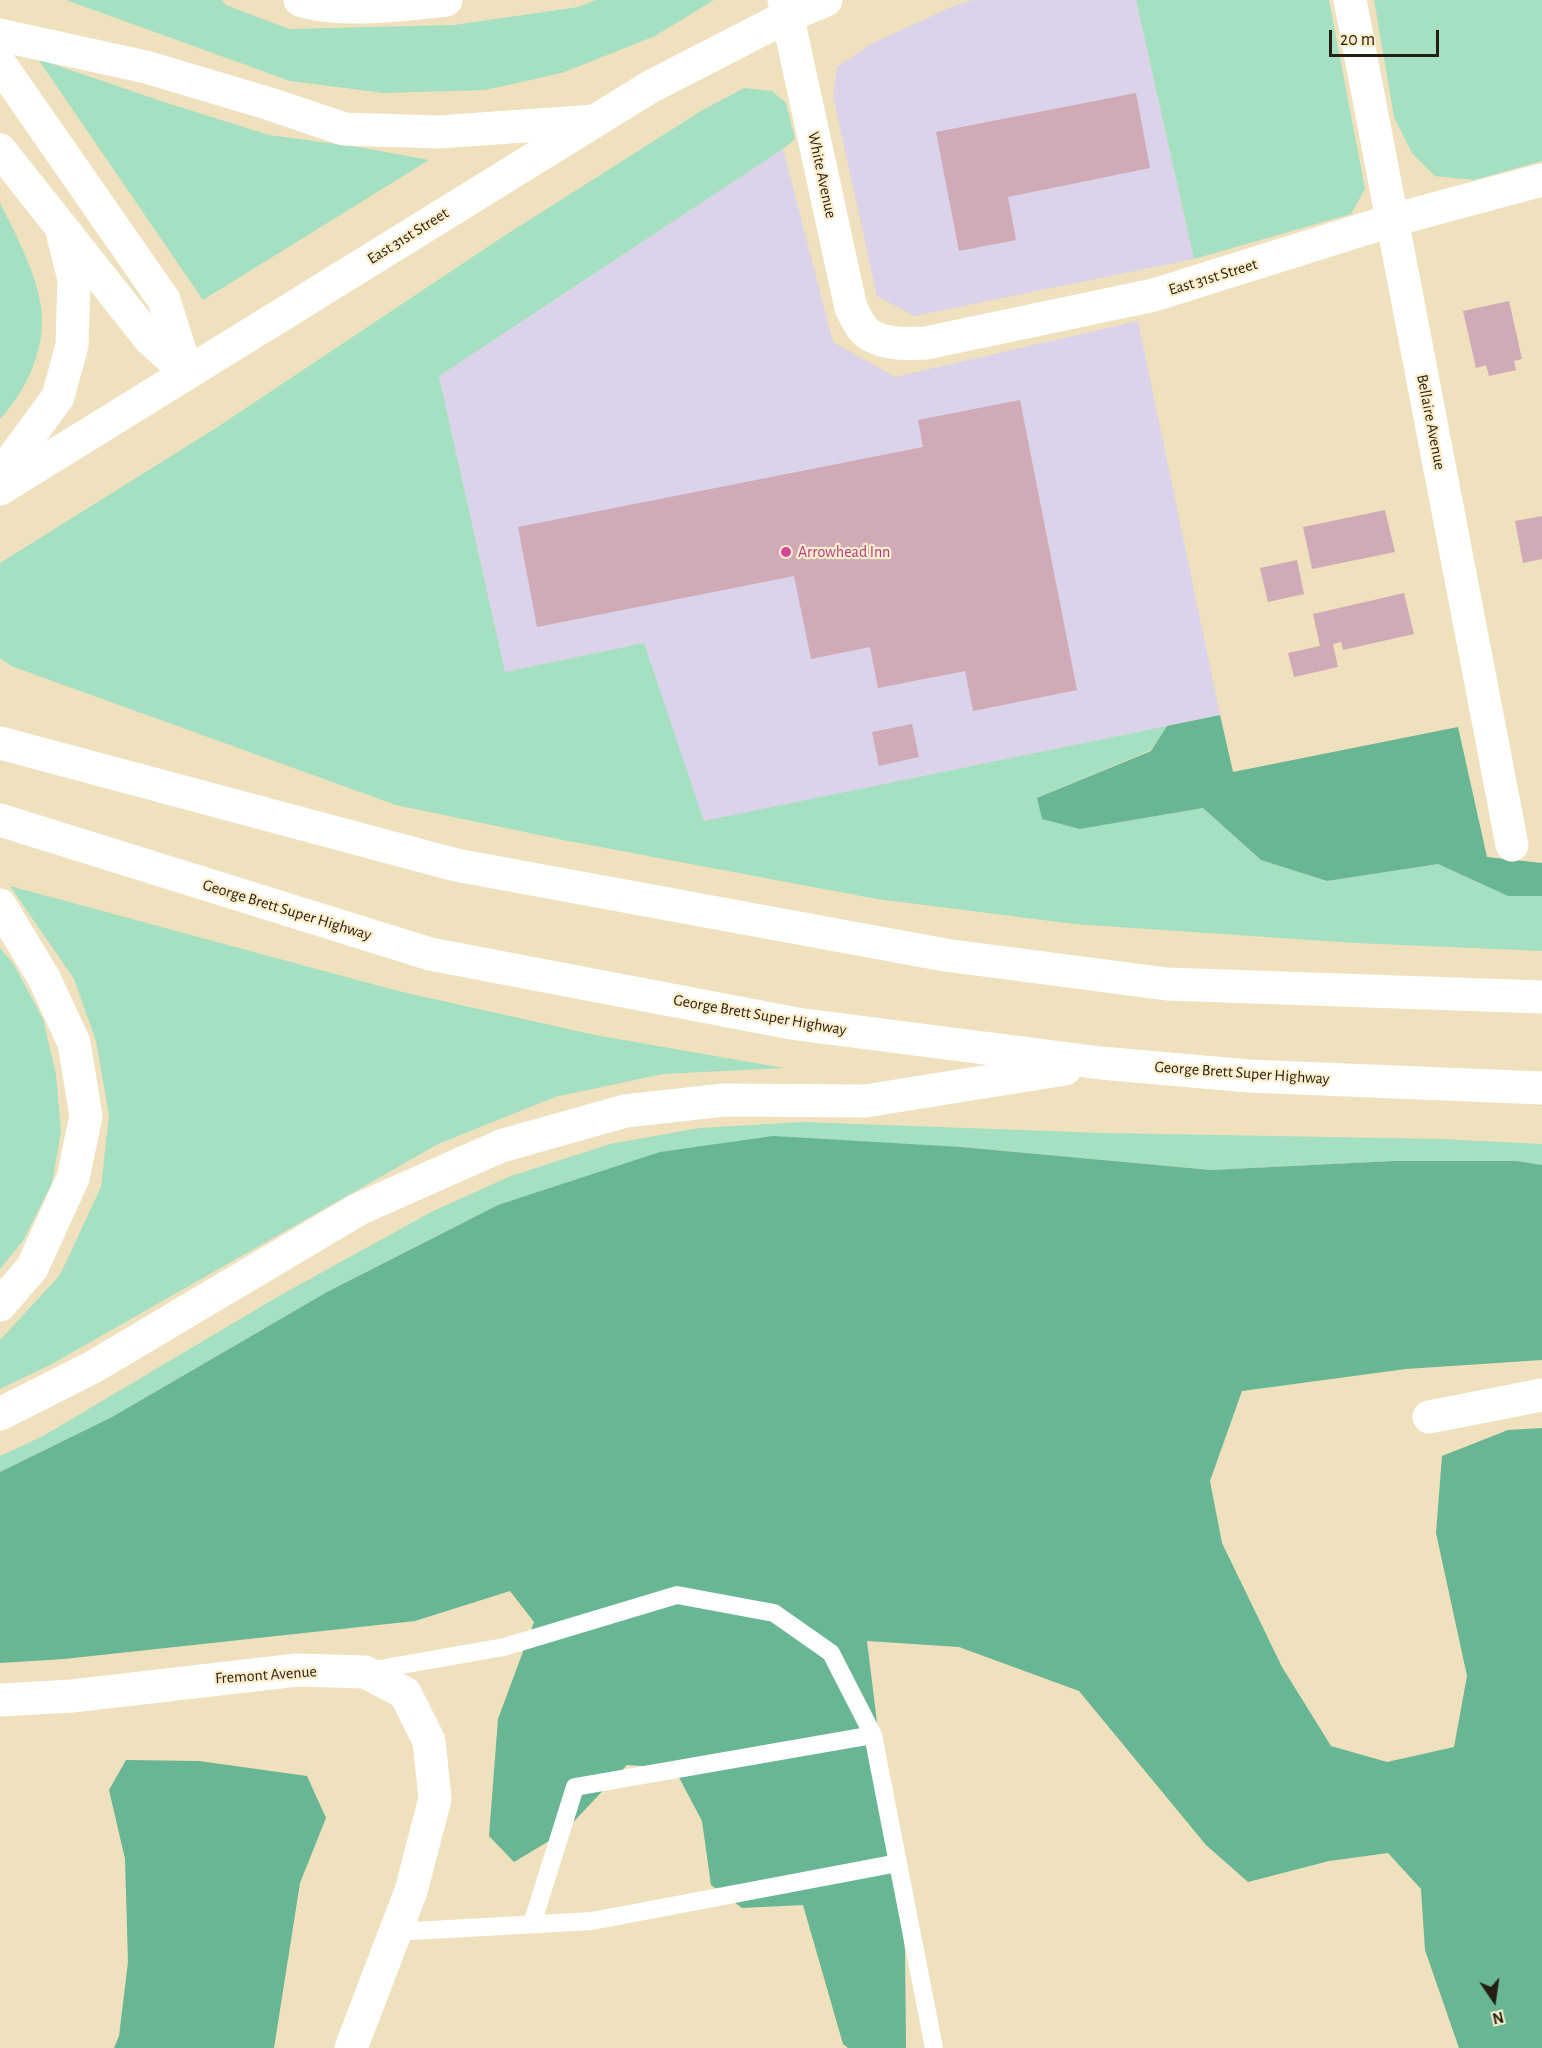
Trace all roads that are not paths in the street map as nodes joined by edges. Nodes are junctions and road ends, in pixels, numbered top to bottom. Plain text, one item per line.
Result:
1 (300, 0) edge
2 (446, 0) edge
3 (826, 0) edge
4 (1350, 0) edge
5 (786, 8) edge
6 (0, 35) edge
7 (0, 64) edge
8 (594, 122) junction
9 (0, 150) edge
10 (1542, 180) edge
11 (1393, 220) junction
12 (60, 225) junction
13 (878, 339) joint
14 (187, 373) junction
15 (0, 476) edge
16 (0, 489) edge
17 (0, 743) edge
18 (0, 820) edge
19 (1512, 845) dead end
20 (0, 905) edge
21 (1542, 997) edge
22 (1101, 1063) junction
23 (1542, 1088) edge
24 (0, 1305) edge
25 (1542, 1395) edge
26 (0, 1414) edge
27 (1429, 1417) dead end
28 (365, 1672) junction
29 (0, 1700) edge
30 (873, 1735) junction
31 (898, 1863) junction
32 (532, 1924) junction
33 (395, 1932) junction
34 (351, 2048) edge
35 (934, 2048) edge

1 - 2 main road
3 - 5 main road, East 31st Street
4 - 11 main road, Bellaire Avenue
5 - 8 main road, East 31st Street
5 - 13 main road, White Avenue
6 - 8 main road
7 - 14 main road
8 - 14 main road, East 31st Street
9 - 12 main road
10 - 11 main road, East 31st Street
11 - 13 main road, East 31st Street
11 - 19 main road, Bellaire Avenue
12 - 14 main road
12 - 15 main road
14 - 16 main road, East 31st Street
17 - 21 main road
18 - 22 main road, George Brett Super Highway
20 - 24 main road
22 - 23 main road, George Brett Super Highway
22 - 26 main road
25 - 27 main road
28 - 29 main road, Fremont Avenue
28 - 30 lane
28 - 33 main road, Fremont Avenue
30 - 31 lane
30 - 32 lane
31 - 32 lane
31 - 35 lane
32 - 33 lane
33 - 34 main road, Fremont Avenue

